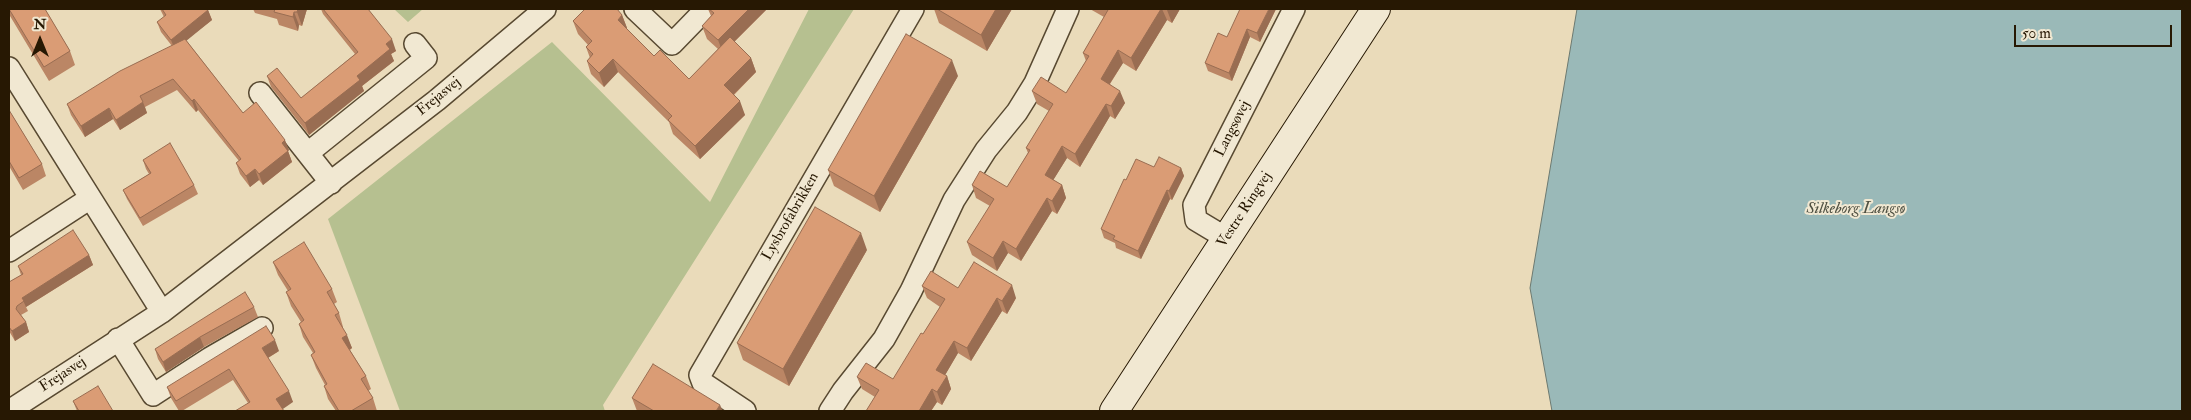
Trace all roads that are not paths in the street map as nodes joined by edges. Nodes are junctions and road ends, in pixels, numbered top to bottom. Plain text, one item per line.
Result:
1 (545, 9) edge
2 (635, 9) edge
3 (706, 9) edge
4 (913, 9) edge
5 (1068, 9) edge
6 (1294, 9) edge
7 (1376, 9) edge
8 (415, 44) dead end
9 (9, 68) edge
10 (260, 93) dead end
11 (308, 153) junction
12 (331, 183) junction
13 (89, 199) junction
14 (1226, 238) junction
15 (9, 251) edge
16 (162, 312) junction
17 (262, 328) edge
18 (118, 339) junction
19 (156, 403) edge
20 (9, 411) edge
21 (745, 411) edge
22 (830, 411) edge
23 (1114, 411) edge

1 - 12 street, Frejasvej
2 - 3 street
4 - 21 street, Lysbrofabrikken
5 - 22 street
6 - 14 street, Langsøvej
7 - 14 main road, Vestre Ringvej
8 - 11 street
9 - 13 street
10 - 11 street
11 - 12 street
12 - 16 street, Frejasvej
13 - 15 street
13 - 16 street
14 - 23 main road, Vestre Ringvej
16 - 18 street, Frejasvej
17 - 19 street
18 - 19 street
18 - 20 street, Frejasvej

